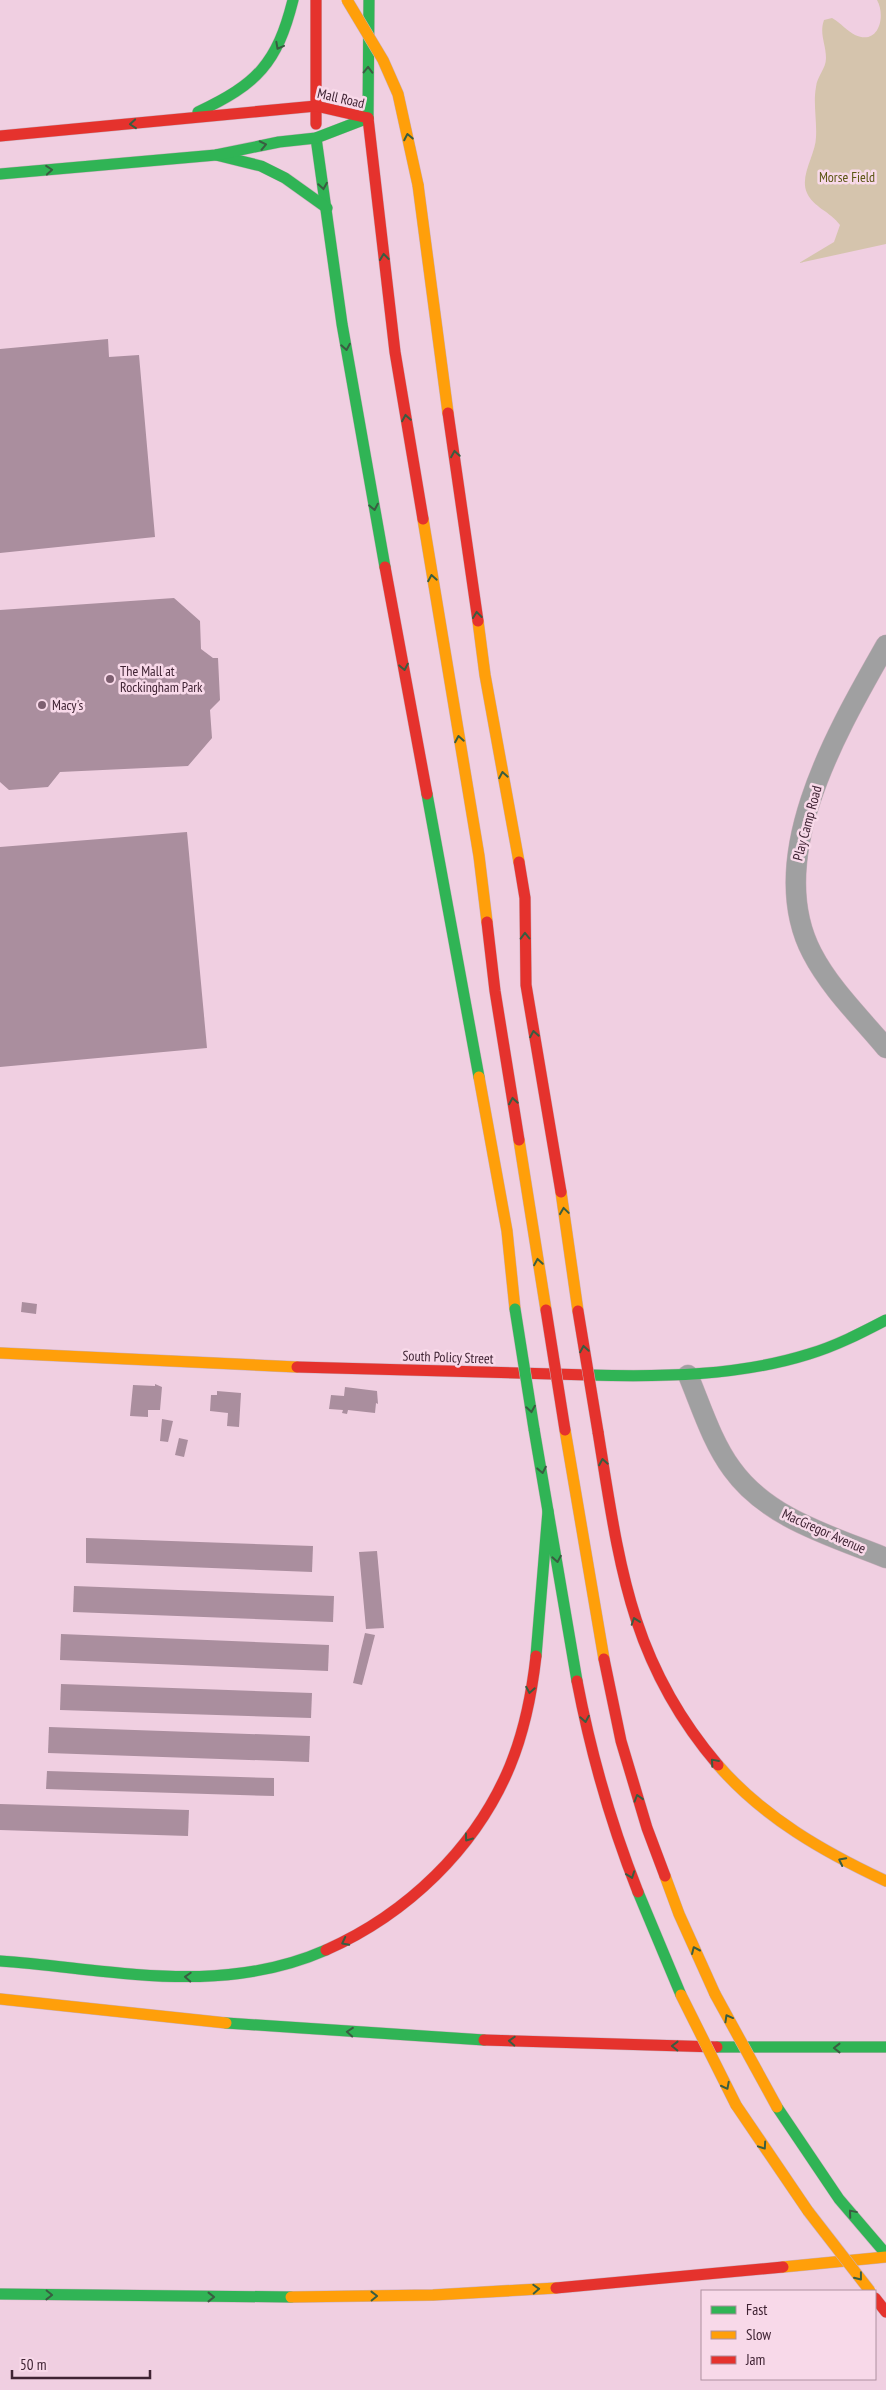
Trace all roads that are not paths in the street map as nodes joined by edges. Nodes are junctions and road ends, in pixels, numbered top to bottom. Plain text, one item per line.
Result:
1 (293, 0) edge
2 (316, 0) edge
3 (347, 0) edge
4 (369, 0) edge
5 (316, 106) junction
6 (368, 118) junction
7 (182, 119) junction
8 (0, 136) edge
9 (316, 138) junction
10 (216, 155) junction
11 (0, 174) edge
12 (327, 208) junction
13 (886, 646) edge
14 (479, 856) junction
15 (496, 902) dead end
16 (512, 948) dead end
17 (526, 985) junction
18 (886, 1048) edge
19 (886, 1320) edge
20 (1, 1354) edge
21 (688, 1375) junction
22 (548, 1511) junction
23 (886, 1558) edge
24 (886, 1881) edge
25 (0, 1961) edge
26 (0, 1999) edge
27 (886, 2047) edge
28 (886, 2256) edge
29 (869, 2290) edge
30 (0, 2294) edge
31 (876, 2299) edge
32 (886, 2312) edge

1 -> 7 main road
2 - 5 main road
17 -> 3 main road, bridge
6 -> 4 main road
5 - 6 main road, Mall Road
5 - 7 main road, Mall Road
5 - 9 main road
6 - 9 main road, Mall Road
14 -> 6 main road
7 -> 8 main road, Mall Road
10 -> 9 main road, Mall Road
9 -> 12 main road
11 -> 10 main road, Mall Road
10 - 12 main road
12 -> 22 main road, bridge
13 - 18 street, Play Camp Road
14 - 15 main road
28 -> 14 main road, bridge
16 - 17 main road
24 -> 17 main road, bridge
19 - 21 main road, South Policy Street
20 - 21 main road, South Policy Street
21 - 23 street, MacGregor Avenue
22 -> 25 main road
22 -> 29 main road, bridge
27 -> 26 main road
30 -> 28 main road
31 - 32 main road

